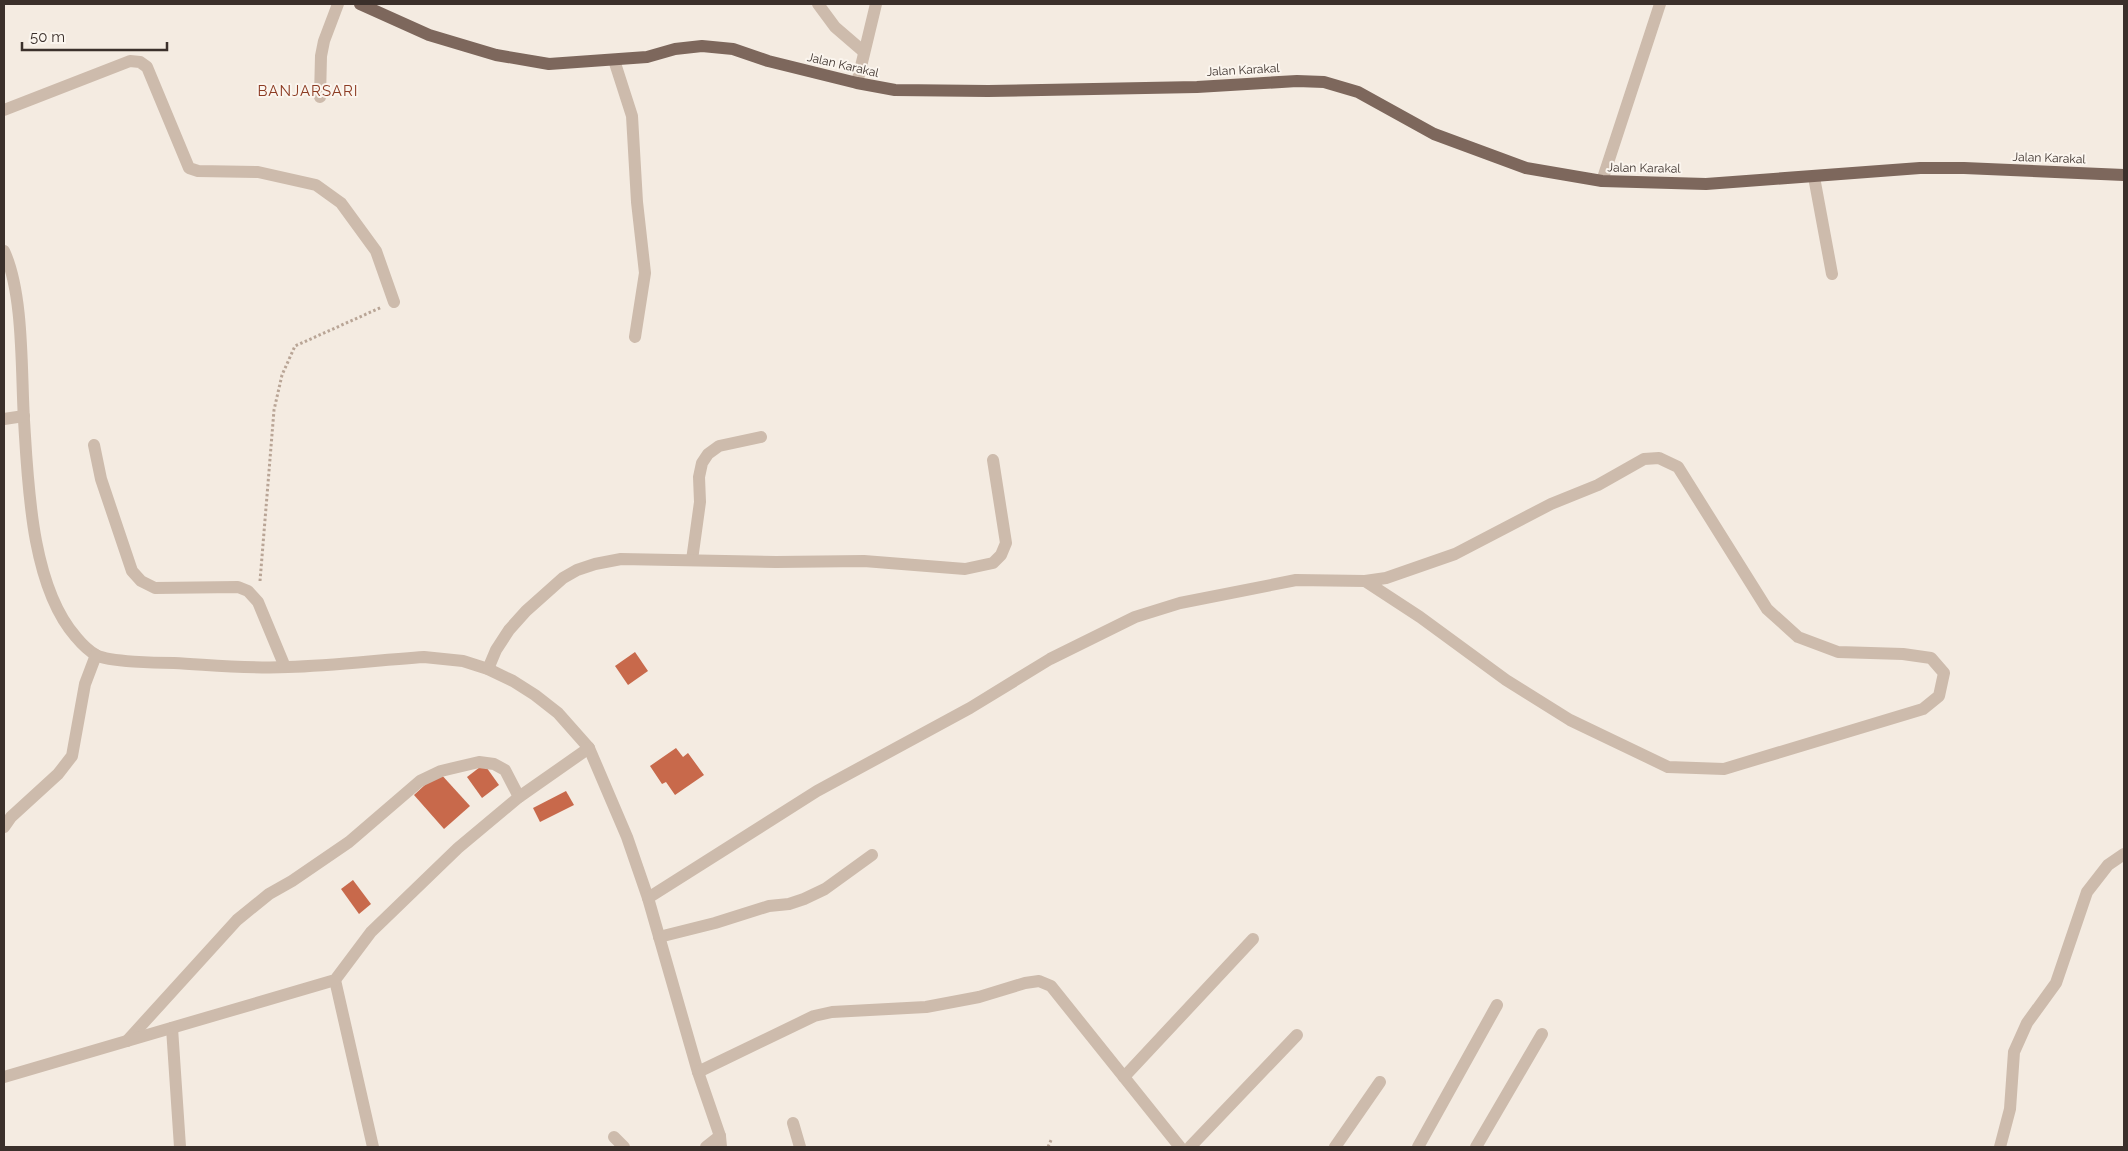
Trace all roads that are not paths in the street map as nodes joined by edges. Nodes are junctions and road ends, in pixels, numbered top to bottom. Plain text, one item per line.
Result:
1 (338, 4) edge
2 (360, 4) edge
3 (818, 4) edge
4 (876, 4) edge
5 (1660, 4) edge
6 (864, 52) junction
7 (614, 60) junction
8 (857, 83) junction
9 (320, 97) dead end
10 (4, 110) edge
11 (2124, 175) edge
12 (1814, 177) junction
13 (1602, 181) junction
14 (4, 251) edge
15 (1832, 274) dead end
16 (394, 302) road end
17 (635, 337) dead end
18 (24, 416) junction
19 (4, 419) edge
20 (761, 437) dead end
21 (94, 444) dead end
22 (993, 460) dead end
23 (692, 560) junction
24 (1365, 581) junction
25 (96, 655) junction
26 (285, 668) junction
27 (488, 669) junction
28 (589, 748) junction
29 (519, 798) junction
30 (4, 827) edge
31 (2124, 854) edge
32 (872, 855) dead end
33 (648, 898) junction
34 (659, 937) junction
35 (1253, 939) dead end
36 (335, 980) junction
37 (1497, 1005) dead end
38 (172, 1028) junction
39 (1542, 1034) dead end
40 (1297, 1035) dead end
41 (127, 1042) junction
42 (698, 1072) junction
43 (4, 1077) edge
44 (1124, 1077) junction
45 (1380, 1082) dead end
46 (794, 1123) dead end
47 (614, 1137) dead end
48 (720, 1141) edge
49 (180, 1147) edge
50 (373, 1147) edge
51 (624, 1147) edge
52 (706, 1147) edge
53 (800, 1147) edge
54 (1180, 1147) edge
55 (1190, 1147) edge
56 (1335, 1147) edge
57 (1418, 1147) edge
58 (1476, 1147) edge
59 (2000, 1147) edge

1 - 9 street
2 - 7 main road, Jalan Karakal
3 - 6 street
4 - 6 street
5 - 13 street
6 - 8 street
7 - 8 main road, Jalan Karakal
7 - 17 street
8 - 13 main road, Jalan Karakal
10 - 16 street
11 - 12 main road, Jalan Karakal
12 - 13 main road, Jalan Karakal
12 - 15 street
14 - 18 street
18 - 19 street
18 - 25 street
20 - 23 street
21 - 26 street
22 - 23 street
23 - 27 street
24 - 24 street
24 - 33 street
25 - 26 street
25 - 30 street
26 - 27 street
27 - 28 street
28 - 29 street
28 - 33 street
29 - 36 street
29 - 41 street
31 - 59 street
32 - 34 street
33 - 34 street
34 - 42 street
35 - 44 street
36 - 38 street
36 - 50 street
37 - 57 street
38 - 41 street
38 - 49 street
39 - 58 street
40 - 55 street
41 - 43 street
42 - 44 street
42 - 48 street
44 - 54 street
45 - 56 street
46 - 53 street
47 - 51 street
48 - 52 street

